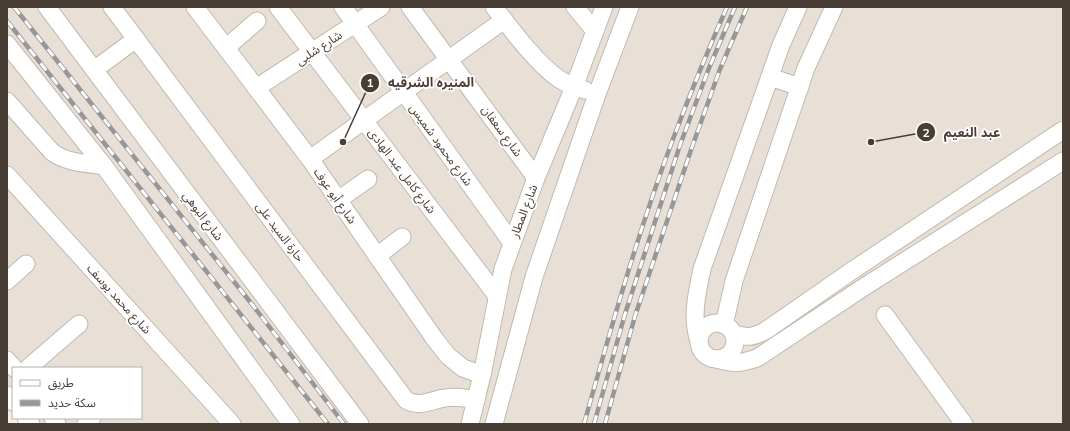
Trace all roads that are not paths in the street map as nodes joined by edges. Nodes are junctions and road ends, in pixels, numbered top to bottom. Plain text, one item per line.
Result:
1 (47, 7) edge
2 (112, 7) edge
3 (195, 7) edge
4 (278, 7) edge
5 (343, 7) edge
6 (381, 7) edge
7 (410, 7) edge
8 (575, 7) edge
9 (604, 7) edge
10 (630, 7) edge
11 (798, 7) edge
12 (834, 7) edge
13 (499, 13) edge
14 (257, 21) dead end
15 (355, 24) junction
16 (595, 31) junction
17 (136, 39) junction
18 (7, 44) edge
19 (227, 47) junction
20 (312, 52) junction
21 (449, 59) junction
22 (94, 70) junction
23 (770, 77) junction
24 (574, 87) junction
25 (800, 87) junction
26 (256, 88) junction
27 (404, 92) junction
28 (597, 94) junction
29 (7, 101) edge
30 (364, 120) junction
31 (1056, 134) edge
32 (310, 159) junction
33 (1063, 161) edge
34 (104, 166) junction
35 (7, 174) edge
36 (536, 178) junction
37 (368, 180) dead end
38 (338, 200) junction
39 (931, 218) junction
40 (402, 237) dead end
41 (943, 237) junction
42 (512, 243) junction
43 (377, 256) junction
44 (26, 264) dead end
45 (7, 281) edge
46 (497, 296) junction
47 (885, 315) dead end
48 (79, 324) dead end
49 (729, 330) junction
50 (699, 341) junction
51 (717, 359) junction
52 (29, 367) edge
53 (482, 375) junction
54 (476, 400) junction
55 (232, 424) edge
56 (291, 424) edge
57 (360, 424) edge
58 (470, 424) edge
59 (494, 424) edge
60 (964, 424) edge

1 - 22 street, شارع البوهي
2 - 17 street, حارة السيد على
3 - 19 street, شارع أبو عوف
4 - 20 street, شارع كامل عبد الهادى
5 - 15 street, شارع محمود شميس
6 - 15 street, شارع شلبى
7 - 21 street, شارع سعفان
8 - 16 street
9 - 16 street, شارع المطار
10 - 28 street
11 - 23 street
12 - 25 street
13 - 21 street
13 - 24 street
14 - 19 street
15 - 20 street, شارع شلبى
15 - 27 street, شارع محمود شميس
16 - 24 street, شارع المطار
17 - 22 street
17 - 54 street, حارة السيد على
18 - 34 street
19 - 26 street, شارع أبو عوف
20 - 26 street, شارع شلبى
20 - 30 street, شارع كامل عبد الهادى
21 - 27 street
21 - 36 street, شارع سعفان
22 - 57 street, شارع البوهي
23 - 25 street
23 - 50 street
24 - 28 street
24 - 36 street, شارع المطار
25 - 49 street
26 - 32 street, شارع أبو عوف
27 - 30 street
27 - 42 street, شارع محمود شميس
28 - 59 street
29 - 34 street
30 - 32 street
30 - 46 street, شارع كامل عبد الهادى
31 - 33 street
31 - 39 street
32 - 38 street, شارع أبو عوف
33 - 41 street
34 - 56 street
35 - 55 street, شارع محمد يوسف
36 - 42 street, شارع المطار
37 - 38 street
38 - 43 street, شارع أبو عوف
39 - 41 street
39 - 49 street
40 - 43 street
41 - 51 street
42 - 46 street, شارع المطار
43 - 53 street, شارع أبو عوف
44 - 45 street
46 - 53 street, شارع المطار
47 - 60 street
48 - 52 street
49 - 50 street
49 - 51 street
50 - 51 street
53 - 54 street, شارع المطار
54 - 58 street, شارع المطار

